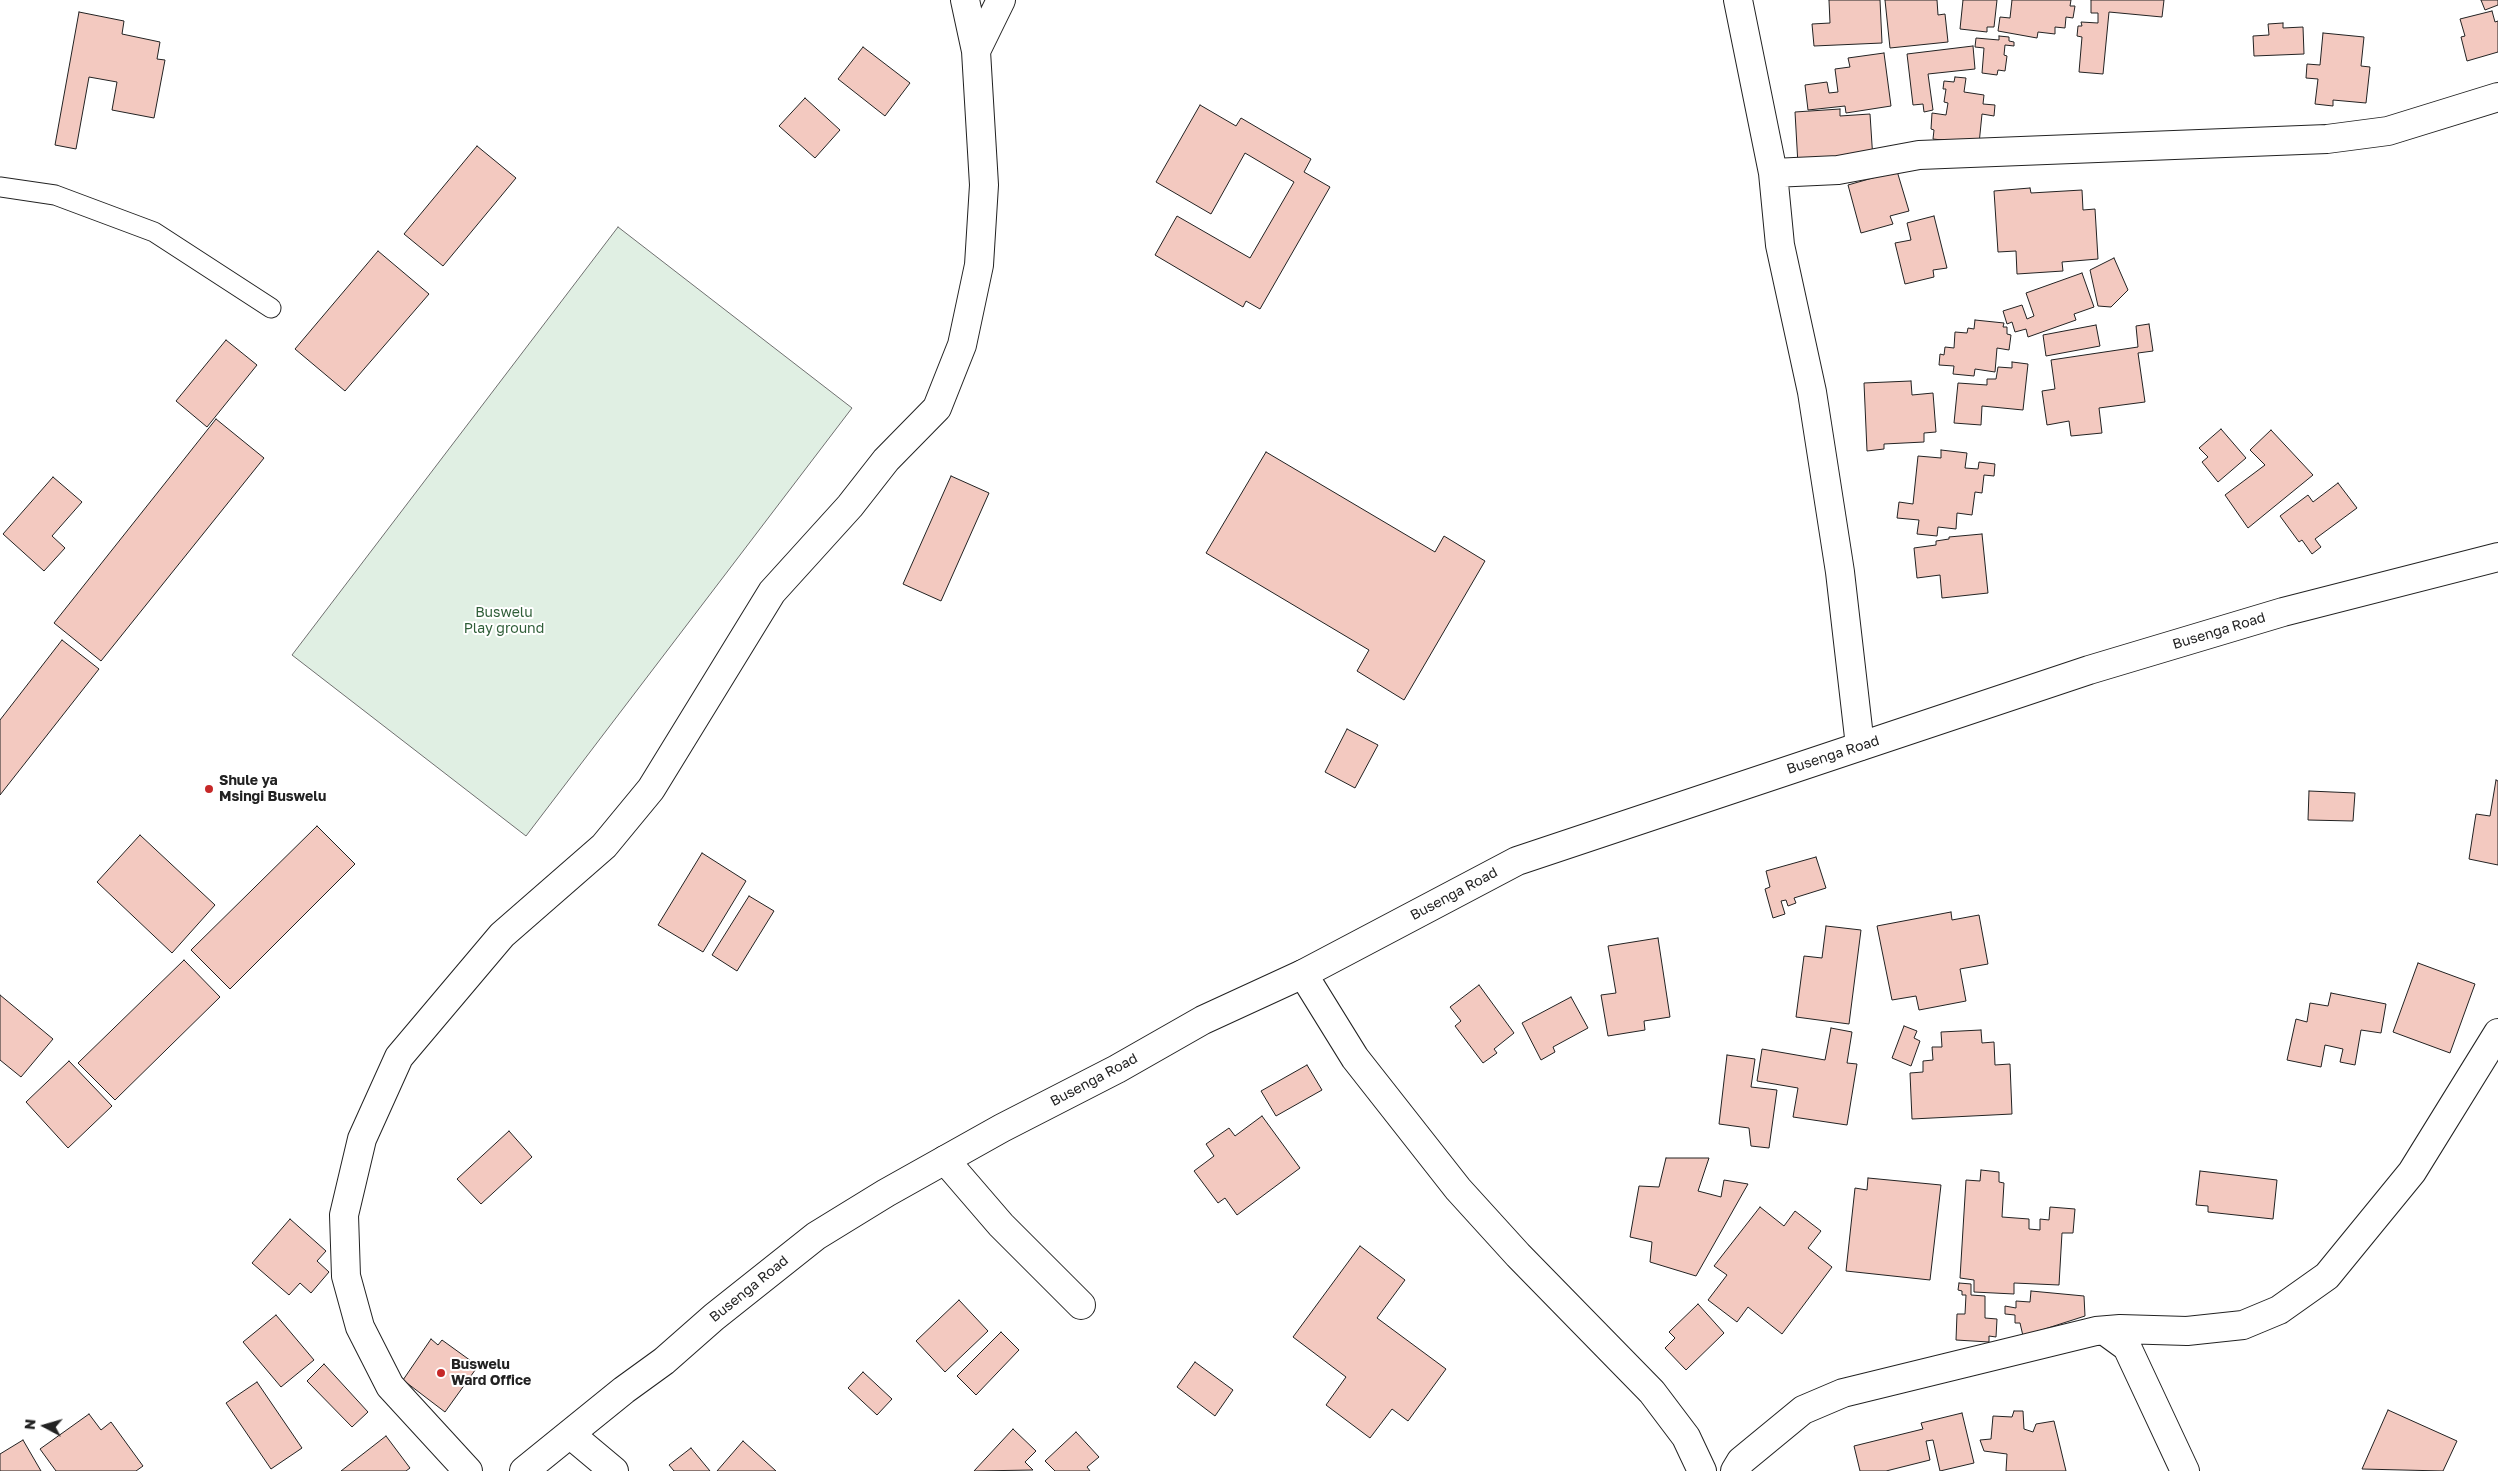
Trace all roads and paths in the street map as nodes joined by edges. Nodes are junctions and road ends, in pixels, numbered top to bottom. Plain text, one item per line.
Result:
1 (965, 0) edge
2 (1001, 0) edge
3 (1738, 0) edge
4 (976, 50) junction
5 (2498, 97) edge
6 (1773, 173) junction
7 (0, 187) edge
8 (271, 308) dead end
9 (2498, 557) edge
10 (1860, 746) junction
11 (1303, 974) junction
12 (2498, 1033) edge
13 (944, 1160) junction
14 (1081, 1305) dead end
15 (2105, 1331) junction
16 (571, 1434) junction
17 (468, 1471) edge
18 (524, 1471) edge
19 (614, 1471) edge
20 (1702, 1471) edge
21 (1735, 1471) edge
22 (2185, 1471) edge

1 - 4 street
2 - 4 street
3 - 6 street
4 - 17 street
5 - 6 street
6 - 10 street
7 - 8 lane
9 - 10 street, Busenga Road
10 - 11 street, Busenga Road
11 - 13 street, Busenga Road
11 - 20 street
12 - 15 street
13 - 14 street
13 - 16 street, Busenga Road
15 - 21 street
15 - 22 street
16 - 18 street, Busenga Road
16 - 19 street

